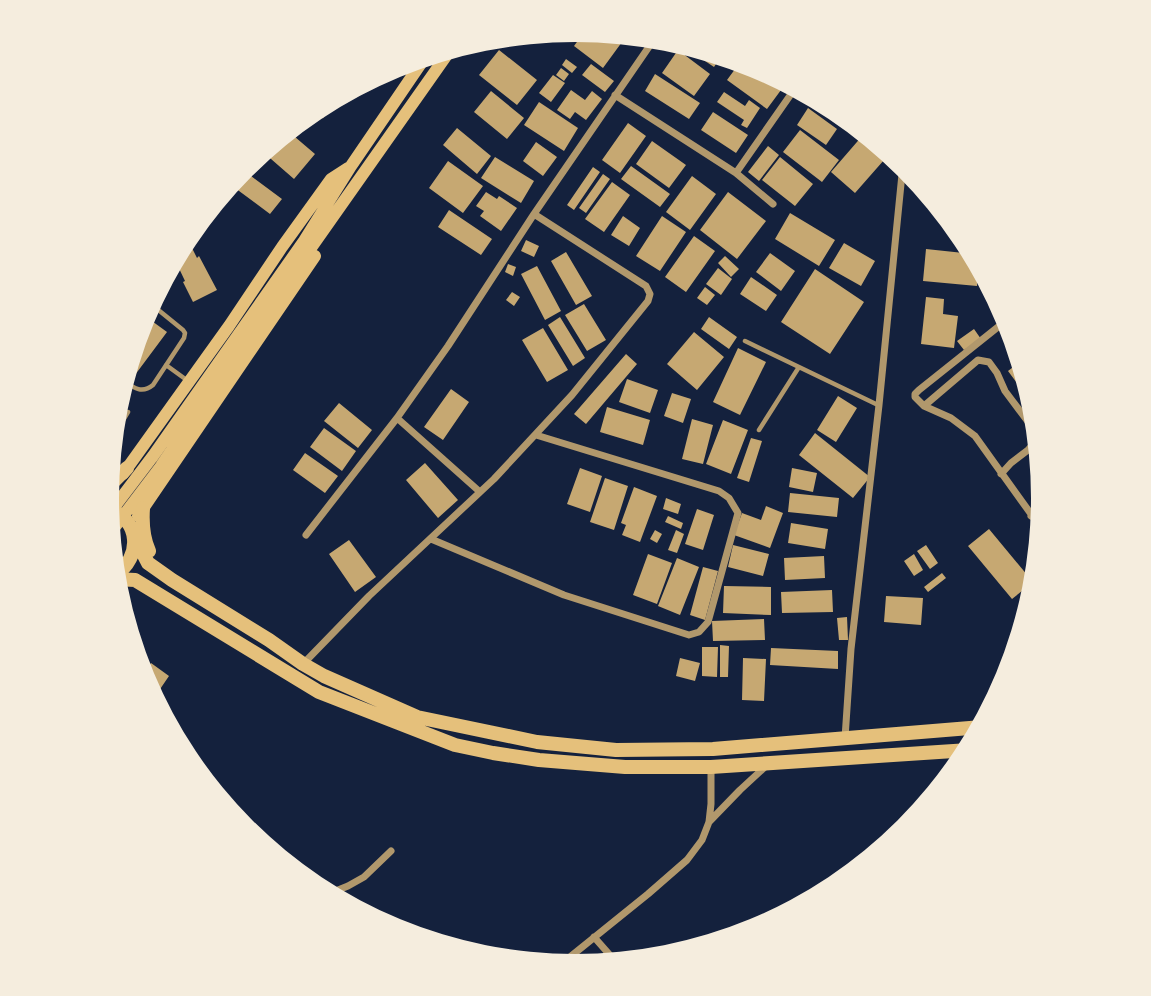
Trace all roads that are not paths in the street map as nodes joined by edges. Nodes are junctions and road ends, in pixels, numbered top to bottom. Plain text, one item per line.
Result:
1 (648, 48) edge
2 (442, 62) edge
3 (416, 71) edge
4 (615, 94) junction
5 (790, 96) edge
6 (372, 161) junction
7 (351, 166) junction
8 (736, 173) junction
9 (901, 180) edge
10 (773, 204) dead end
11 (534, 214) junction
12 (309, 243) junction
13 (160, 311) edge
14 (998, 327) edge
15 (745, 341) dead end
16 (166, 365) junction
17 (799, 367) junction
18 (189, 382) junction
19 (133, 387) edge
20 (180, 393) junction
21 (879, 405) junction
22 (924, 405) junction
23 (209, 412) junction
24 (1024, 417) edge
25 (397, 418) junction
26 (759, 430) dead end
27 (536, 435) junction
28 (1029, 449) edge
29 (127, 468) junction
30 (1001, 474) junction
31 (120, 475) edge
32 (120, 478) edge
33 (480, 492) junction
34 (119, 498) edge
35 (143, 508) junction
36 (120, 515) edge
37 (1031, 516) edge
38 (120, 520) edge
39 (132, 532) junction
40 (306, 535) dead end
41 (431, 539) junction
42 (125, 567) edge
43 (160, 571) junction
44 (127, 578) edge
45 (128, 587) edge
46 (154, 592) junction
47 (303, 664) junction
48 (414, 722) junction
49 (969, 728) edge
50 (845, 737) junction
51 (955, 751) edge
52 (770, 763) junction
53 (711, 766) junction
54 (709, 822) junction
55 (391, 851) dead end
56 (340, 889) edge
57 (594, 937) junction
58 (608, 953) edge
59 (573, 954) edge

1 - 4 street
2 - 6 main road
3 - 7 main road
4 - 8 street
4 - 11 street
5 - 8 street
6 - 12 main road
6 - 23 main road
7 - 12 main road
7 - 18 main road
8 - 10 street
9 - 21 street
11 - 25 street
11 - 27 street
12 - 34 main road
12 - 38 main road
13 - 16 lane
14 - 22 street
15 - 17 lane
16 - 18 lane
16 - 19 lane
17 - 21 lane
17 - 26 lane
18 - 20 main road
20 - 23 main road
20 - 29 main road
21 - 50 street
22 - 24 street
22 - 30 street
23 - 35 main road
25 - 33 street
25 - 40 street
27 - 33 street
27 - 41 street
28 - 30 street
29 - 31 main road
29 - 32 main road
30 - 37 street
33 - 41 street
35 - 39 main road
35 - 43 main road
36 - 39 main road
39 - 42 main road
39 - 43 main road
41 - 47 street
43 - 47 main road
44 - 46 main road
45 - 46 main road
46 - 48 main road
47 - 48 main road
48 - 50 main road
48 - 53 main road
49 - 50 main road
51 - 52 main road
52 - 53 main road
52 - 54 street
53 - 54 street
54 - 57 street
55 - 56 street
57 - 58 street
57 - 59 street

